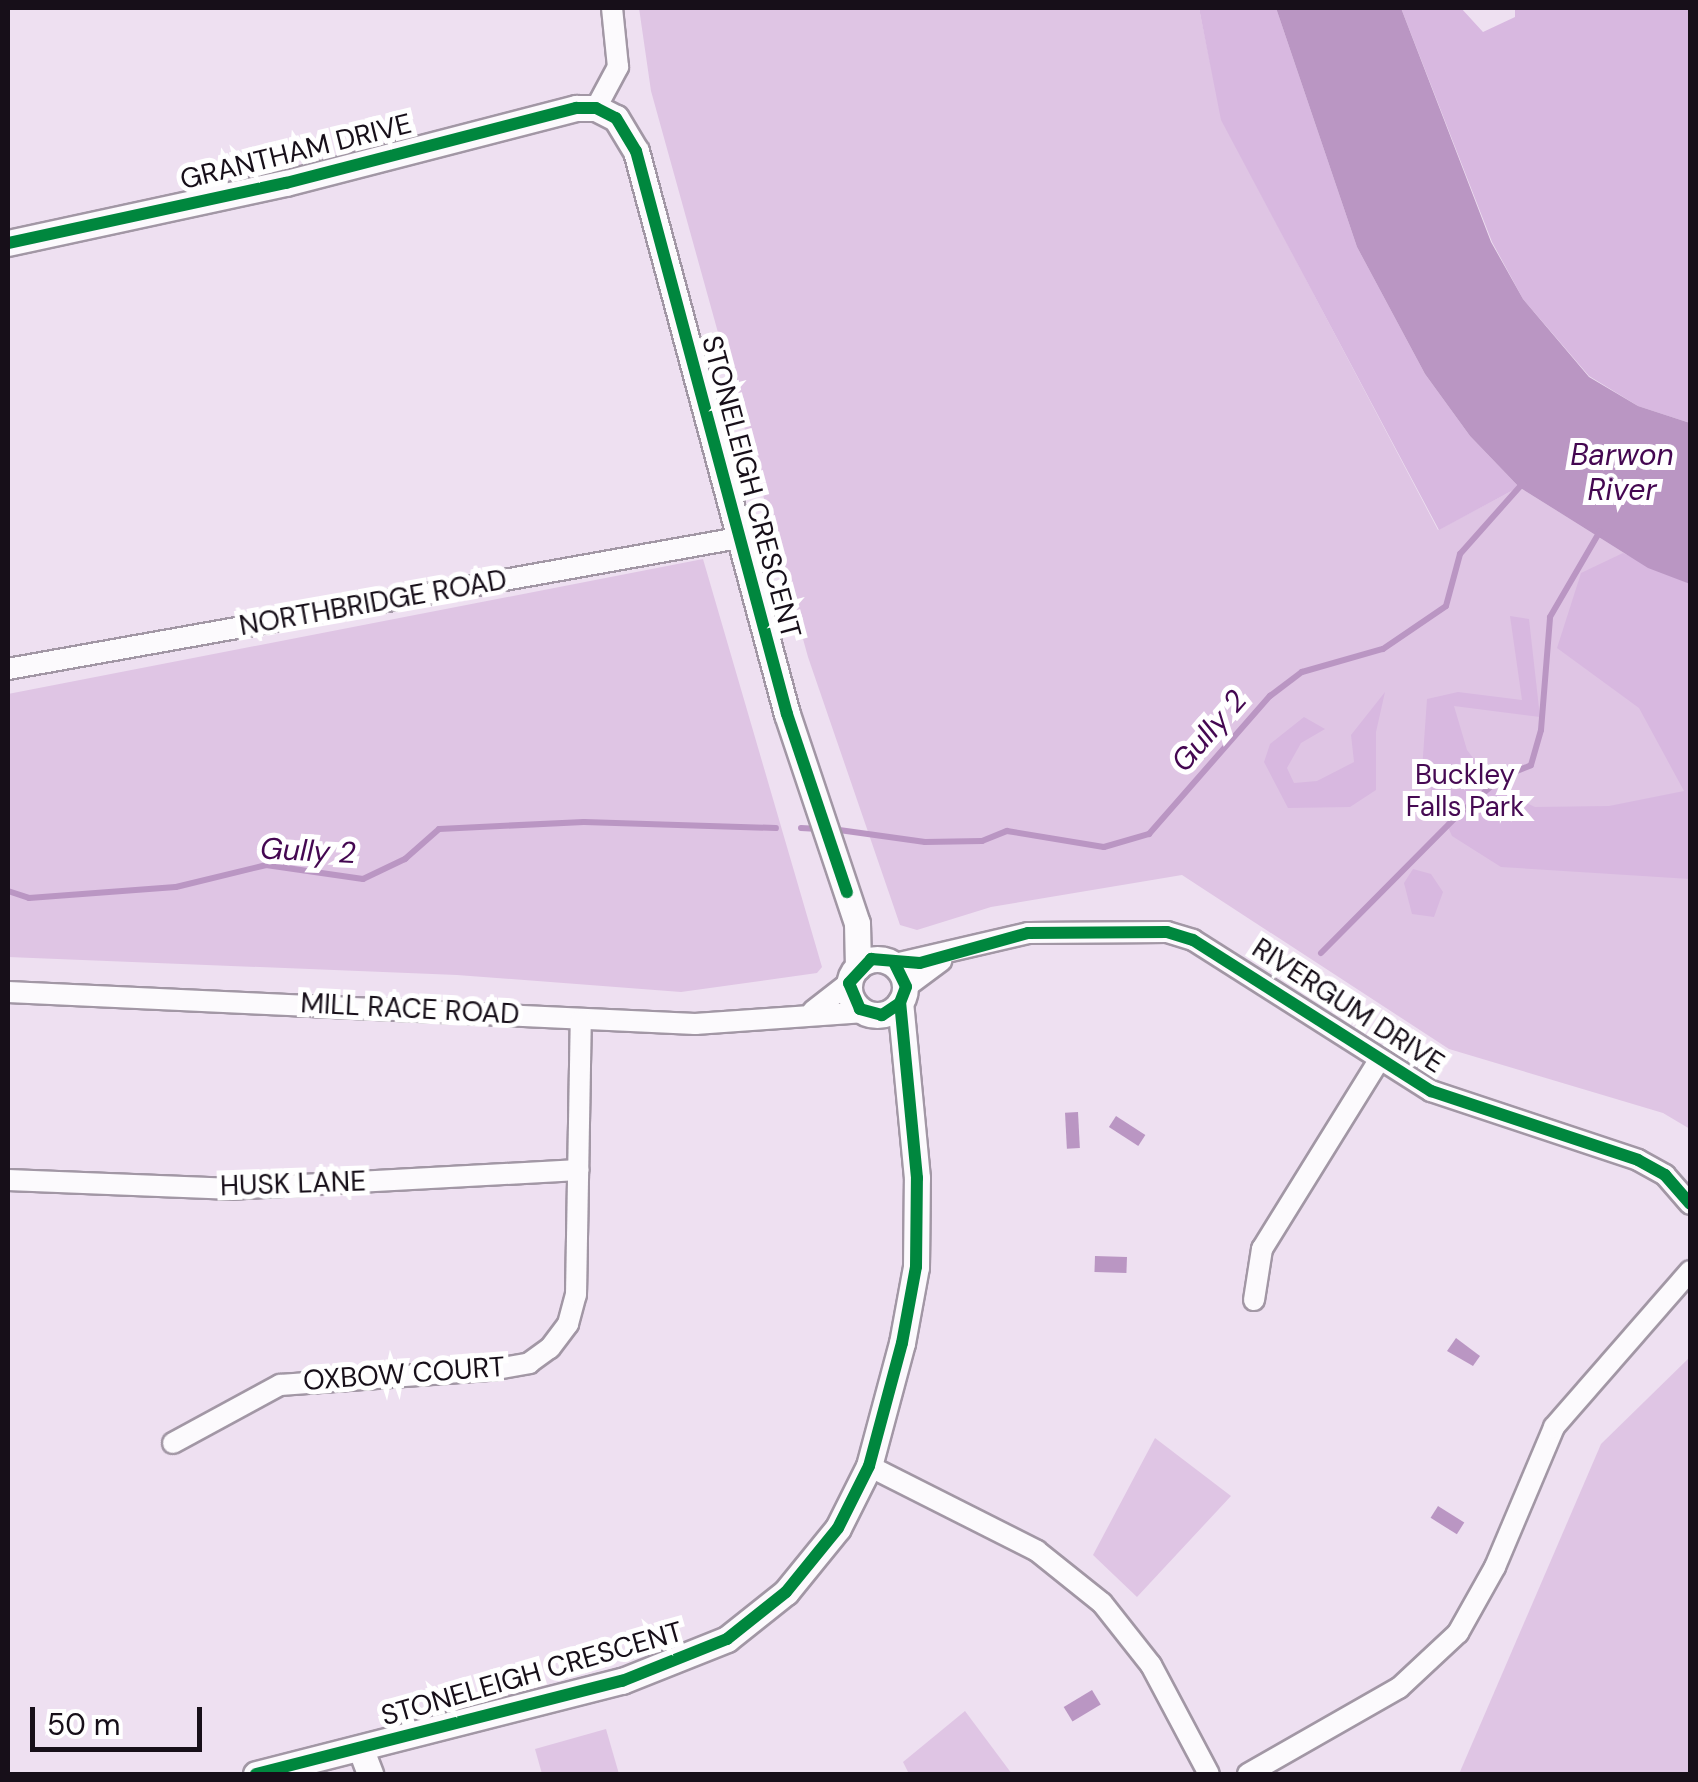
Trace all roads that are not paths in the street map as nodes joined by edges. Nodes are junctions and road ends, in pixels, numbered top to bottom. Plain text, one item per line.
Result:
1 (612, 8) edge
2 (596, 108) junction
3 (8, 244) edge
4 (738, 538) junction
5 (8, 669) edge
6 (857, 923) junction
7 (853, 975) junction
8 (897, 979) junction
9 (8, 992) edge
10 (811, 1012) junction
11 (869, 1014) junction
12 (581, 1020) junction
13 (1378, 1062) junction
14 (903, 1071) junction
15 (578, 1170) junction
16 (8, 1180) edge
17 (1690, 1204) edge
18 (1690, 1271) edge
19 (1254, 1300) dead end
20 (173, 1443) dead end
21 (869, 1466) junction
22 (366, 1762) edge
23 (256, 1774) edge
24 (1209, 1774) edge
25 (1248, 1774) edge

1 - 2 street
2 - 3 street, GRANTHAM DRIVE
2 - 4 street, STONELEIGH CRESCENT
4 - 5 street, NORTHBRIDGE ROAD
4 - 6 street, STONELEIGH CRESCENT
6 - 7 street, STONELEIGH CRESCENT
6 - 8 street, STONELEIGH CRESCENT
7 - 8 street
7 - 10 street
7 - 11 street, STONELEIGH CRESCENT
8 - 11 street
8 - 13 street, RIVERGUM DRIVE
8 - 14 street, STONELEIGH CRESCENT
9 - 12 street, MILL RACE ROAD
10 - 11 street, MILL RACE ROAD
10 - 12 street, MILL RACE ROAD
11 - 14 street, STONELEIGH CRESCENT
12 - 15 street, OXBOW COURT
13 - 17 street, RIVERGUM DRIVE
13 - 19 street
14 - 21 street, STONELEIGH CRESCENT
15 - 16 street, HUSK LANE
15 - 20 street, OXBOW COURT
18 - 25 street
21 - 22 street, STONELEIGH CRESCENT
21 - 24 street
22 - 23 street, STONELEIGH CRESCENT

